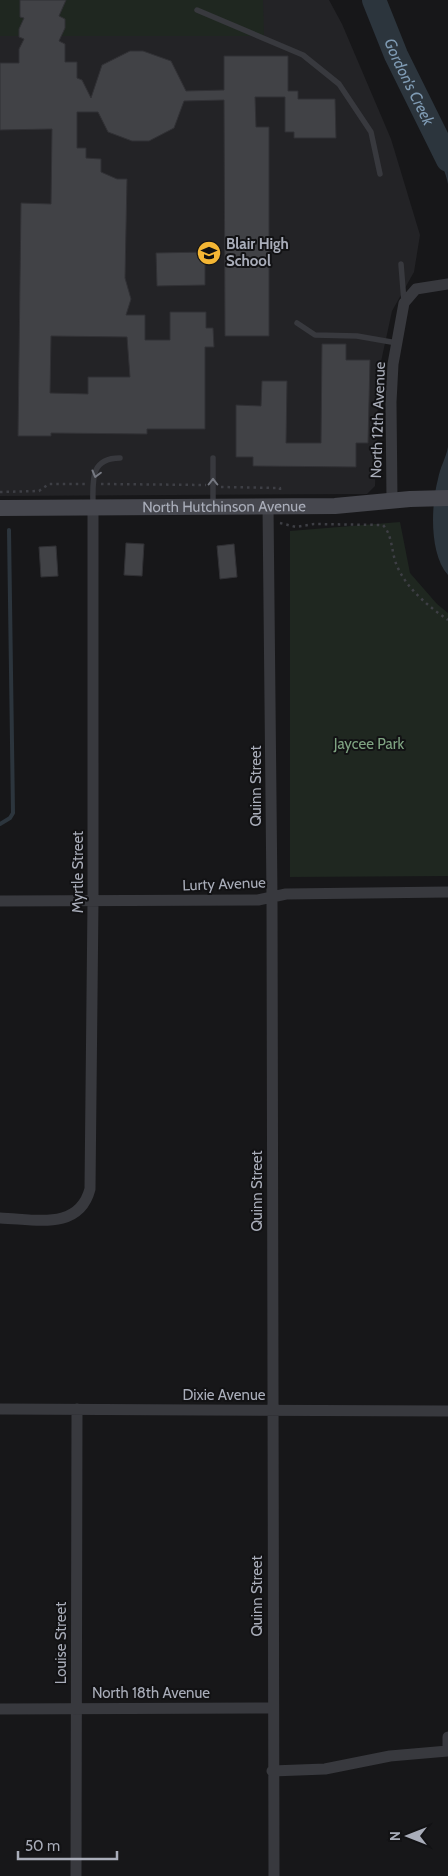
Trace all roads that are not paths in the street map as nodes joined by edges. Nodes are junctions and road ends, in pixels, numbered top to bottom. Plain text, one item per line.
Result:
1 (196, 10) dead end
2 (380, 174) dead end
3 (401, 264) dead end
4 (448, 284) edge
5 (404, 303) junction
6 (297, 323) dead end
7 (397, 343) junction
8 (120, 458) dead end
9 (213, 458) dead end
10 (448, 498) edge
11 (392, 500) junction
12 (213, 506) junction
13 (268, 506) junction
14 (93, 507) junction
15 (0, 508) edge
16 (448, 892) edge
17 (272, 897) junction
18 (0, 901) edge
19 (93, 901) junction
20 (0, 1218) edge
21 (0, 1409) edge
22 (77, 1409) junction
23 (273, 1410) junction
24 (448, 1411) edge
25 (272, 1708) junction
26 (0, 1709) edge
27 (76, 1709) junction
28 (448, 1737) edge
29 (448, 1751) edge
30 (272, 1771) junction
31 (76, 1876) edge
32 (274, 1876) edge

1 - 2 lane
3 - 5 lane
4 - 5 street
5 - 7 street, North 12th Avenue
6 - 7 lane
7 - 11 street, North 12th Avenue
8 -> 14 lane
12 -> 9 lane
10 - 11 main road, North Hutchinson Avenue
11 - 13 main road, North Hutchinson Avenue
12 - 13 main road, North Hutchinson Avenue
12 - 14 main road, North Hutchinson Avenue
13 - 17 street, Quinn Street
14 - 15 main road, North Hutchinson Avenue
14 - 19 street, Myrtle Street
16 - 17 street, Lurty Avenue
17 - 19 street, Lurty Avenue
17 - 23 street, Quinn Street
18 - 19 street, Lurty Avenue
19 - 20 street, Myrtle Street
21 - 22 street, Dixie Avenue
22 - 23 street, Dixie Avenue
22 - 27 street, Louise Street
23 - 24 street, Dixie Avenue
23 - 25 street, Quinn Street
25 - 27 street, North 18th Avenue
25 - 30 street, Quinn Street
26 - 27 street, North 18th Avenue
27 - 31 street, Louise Street
28 - 29 street
29 - 30 street
30 - 32 street, Quinn Street

